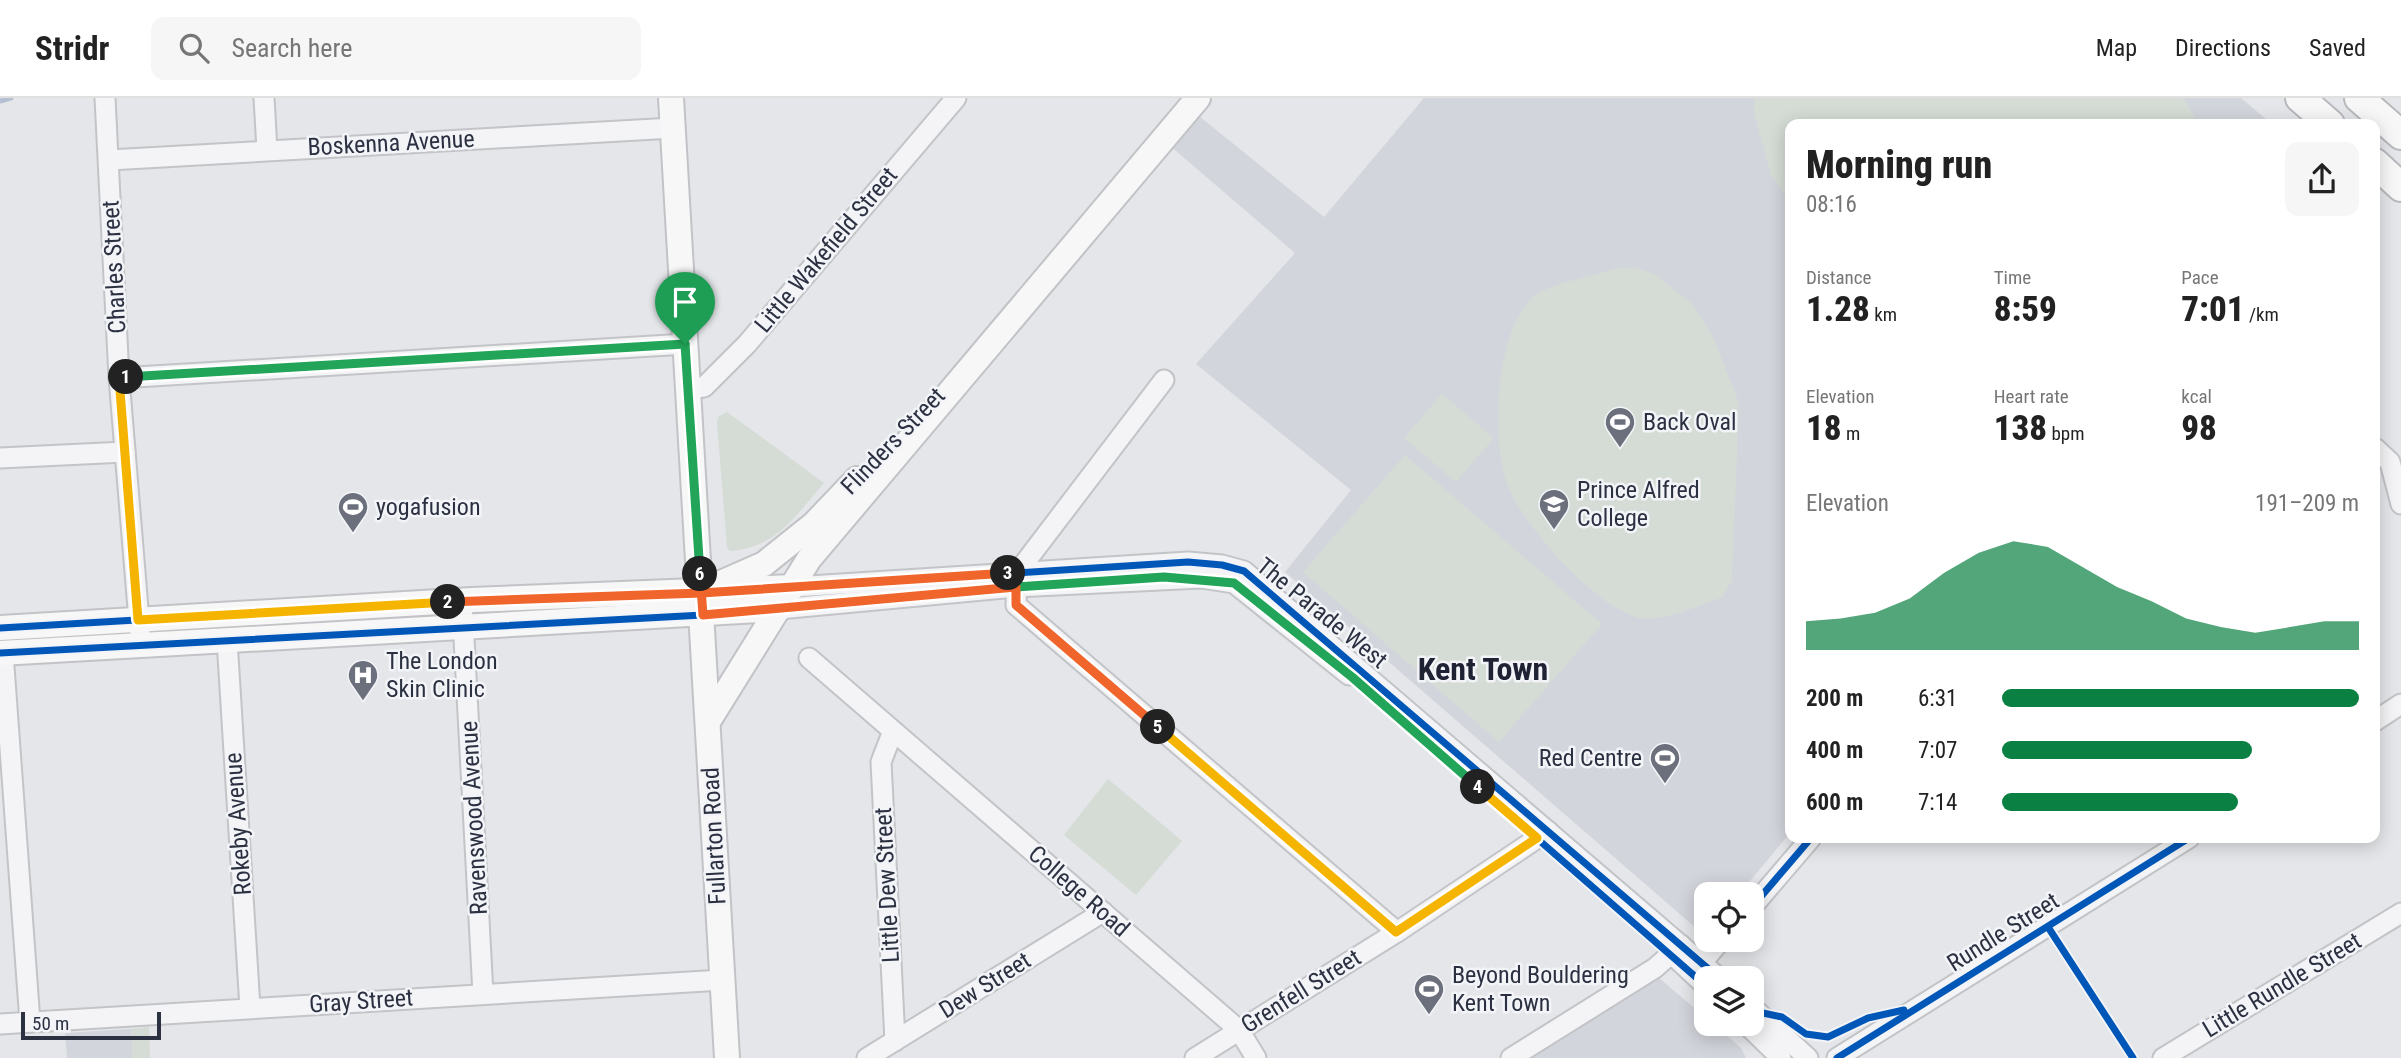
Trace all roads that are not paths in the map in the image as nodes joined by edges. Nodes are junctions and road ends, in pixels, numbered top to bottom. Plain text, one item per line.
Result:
1 (105, 98) edge
2 (264, 98) edge
3 (671, 98) edge
4 (680, 98) edge
5 (956, 98) edge
6 (1198, 98) edge
7 (2300, 98) edge
8 (2359, 98) edge
9 (2324, 119) edge
10 (673, 128) junction
11 (2401, 135) edge
12 (267, 150) junction
13 (108, 160) junction
14 (1016, 313) junction
15 (685, 344) junction
16 (119, 378) junction
17 (1164, 380) dead end
18 (687, 389) junction
19 (125, 452) junction
20 (2380, 453) edge
21 (0, 458) edge
22 (2401, 504) edge
23 (698, 551) junction
24 (764, 564) junction
25 (1016, 580) junction
26 (793, 587) junction
27 (462, 601) junction
28 (702, 604) junction
29 (779, 609) junction
30 (138, 620) junction
31 (463, 627) junction
32 (0, 628) edge
33 (227, 639) junction
34 (141, 645) junction
35 (1, 653) edge
36 (809, 658) dead end
37 (2401, 704) edge
38 (2380, 718) edge
39 (709, 720) junction
40 (893, 731) junction
41 (1542, 835) junction
42 (1807, 843) edge
43 (2181, 843) edge
44 (1764, 893) edge
45 (1103, 912) junction
46 (2401, 913) edge
47 (1396, 932) junction
48 (1676, 950) junction
49 (1694, 968) edge
50 (722, 979) junction
51 (483, 994) junction
52 (250, 1008) junction
53 (1764, 1018) edge
54 (30, 1022) junction
55 (0, 1024) edge
56 (1239, 1030) junction
57 (1758, 1036) edge
58 (895, 1041) junction
59 (727, 1058) edge
60 (867, 1058) edge
61 (1195, 1058) edge
62 (1256, 1058) edge
63 (1511, 1058) edge
64 (1781, 1058) edge
65 (1808, 1058) edge
66 (1837, 1058) edge
67 (2163, 1058) edge

1 - 13 street, Charles Street
2 - 12 street
3 - 4 street
3 - 10 main road, Fullarton Road
5 - 18 street, Little Wakefield Street
6 - 14 main road, Flinders Street
7 - 9 highway
8 - 11 highway
10 - 12 street, Boskenna Avenue
10 - 15 main road, Fullarton Road
12 - 13 street, Boskenna Avenue
13 - 16 street, Charles Street
14 - 24 main road, Flinders Street
14 - 26 main road, Flinders Street
15 - 16 street
15 - 18 main road, Fullarton Road
16 - 19 street, Charles Street
17 - 25 street
18 - 23 main road, Fullarton Road
19 - 21 street
19 - 30 street, Charles Street
20 - 22 street
23 - 24 main road
23 - 28 main road, Fullarton Road
24 - 28 main road, Flinders Street
25 - 26 street, The Parade West
25 - 29 street, The Parade West
25 - 41 street, The Parade West
25 - 47 street
26 - 28 main road
26 - 29 main road, Flinders Street
27 - 28 main road
27 - 30 main road
27 - 31 street, Ravenswood Avenue
28 - 29 main road
28 - 31 main road
28 - 39 main road, Fullarton Road
29 - 39 main road, Flinders Street
30 - 32 main road
30 - 34 street, Charles Street
31 - 33 main road
31 - 51 street, Ravenswood Avenue
33 - 34 main road
33 - 52 street, Rokeby Avenue
34 - 35 main road
35 - 54 street
36 - 40 street, College Road
37 - 38 street
39 - 50 main road, Fullarton Road
40 - 45 street, College Road
40 - 58 street, Little Dew Street
41 - 47 street, Grenfell Street
41 - 48 street, The Parade West
42 - 44 street
43 - 66 street, Rundle Street
45 - 56 street, College Road
45 - 58 street, Dew Street
46 - 67 street, Little Rundle Street
47 - 56 street, Grenfell Street
48 - 49 street, The Parade West
48 - 63 street
50 - 51 street, Gray Street
50 - 59 main road, Fullarton Road
51 - 52 street, Gray Street
52 - 54 street, Gray Street
53 - 65 street
54 - 55 street, Gray Street
56 - 61 street, Grenfell Street
56 - 62 street, College Road
57 - 64 street
58 - 60 street, Dew Street

